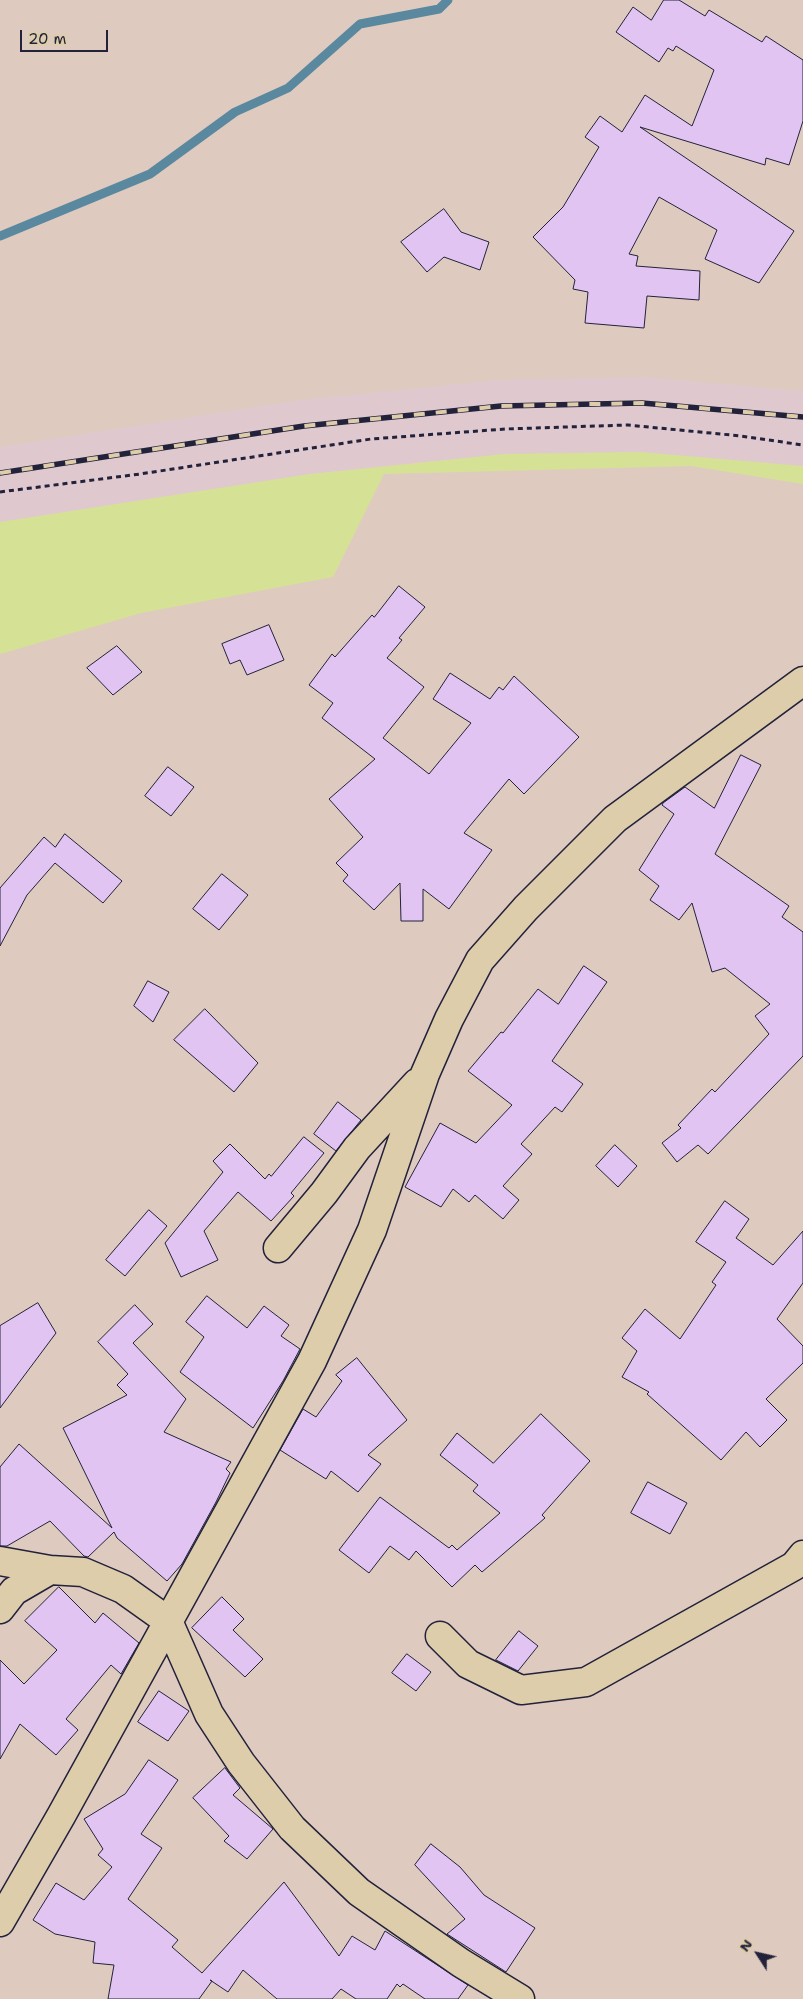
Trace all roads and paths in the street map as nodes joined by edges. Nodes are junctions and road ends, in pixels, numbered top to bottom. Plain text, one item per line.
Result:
1 (803, 446) edge
2 (0, 492) edge
3 (803, 681) edge
4 (425, 1074) junction
5 (278, 1248) dead end
6 (803, 1555) edge
7 (0, 1561) edge
8 (50, 1570) junction
9 (0, 1609) edge
10 (168, 1621) junction
11 (440, 1636) dead end
12 (0, 1922) edge
13 (520, 1999) edge

1 - 2 path
3 - 4 street
4 - 5 street
4 - 10 street
6 - 11 street
7 - 8 street
8 - 9 street
8 - 10 street
10 - 12 street
10 - 13 street

